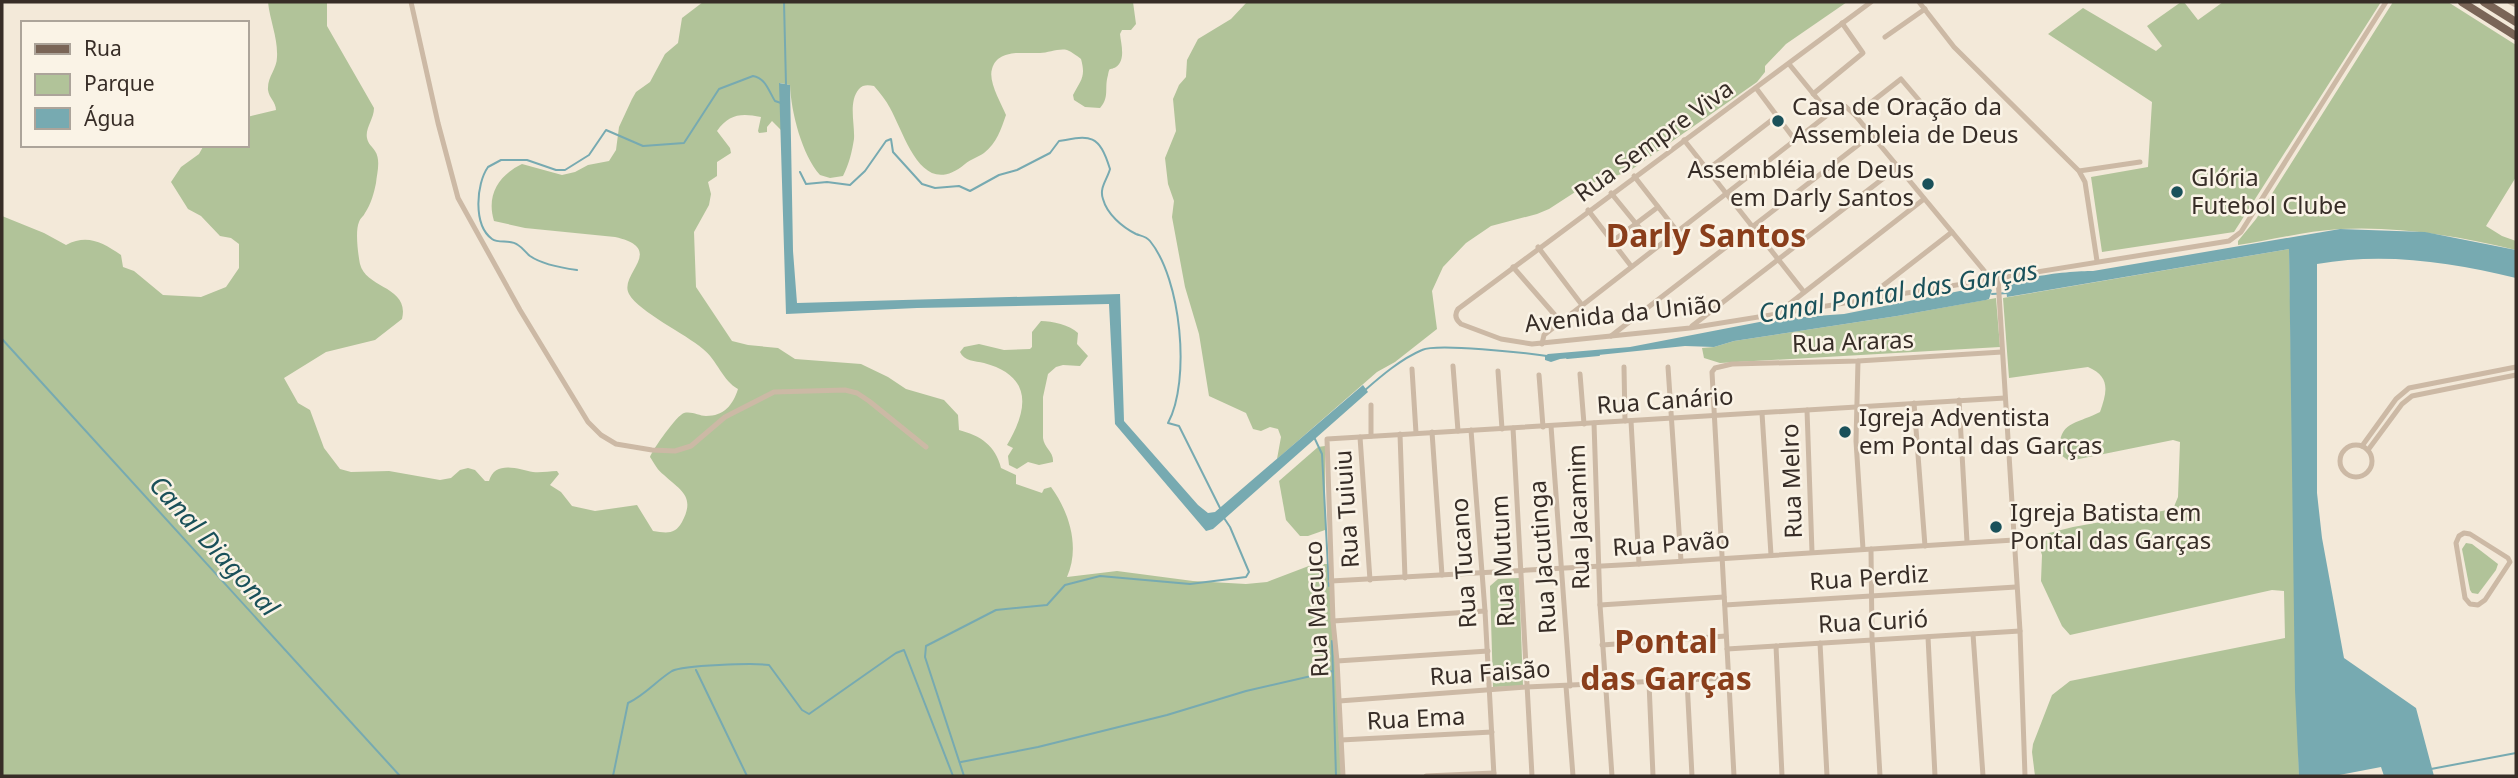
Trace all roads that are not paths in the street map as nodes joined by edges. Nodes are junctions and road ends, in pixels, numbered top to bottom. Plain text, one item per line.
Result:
1 (411, 2) edge
2 (1871, 2) edge
3 (1919, 2) edge
4 (2386, 2) edge
5 (2462, 2) edge
6 (2484, 2) edge
7 (2510, 2) edge
8 (2516, 5) edge
9 (1924, 9) junction
10 (2516, 22) edge
11 (1842, 23) junction
12 (2516, 36) edge
13 (1885, 37) dead end
14 (1789, 64) junction
15 (1756, 88) junction
16 (1813, 94) junction
17 (1829, 113) junction
18 (1930, 113) dead end
19 (1855, 115) junction
20 (1777, 117) junction
21 (1871, 135) junction
22 (1684, 140) junction
23 (1795, 140) junction
24 (2140, 162) dead end
25 (1898, 167) junction
26 (1707, 170) junction
27 (2080, 172) junction
28 (1634, 176) junction
29 (1611, 193) junction
30 (1726, 194) junction
31 (1924, 199) junction
32 (1658, 206) junction
33 (1588, 210) junction
34 (1635, 224) junction
35 (1752, 227) junction
36 (1677, 232) junction
37 (1952, 232) junction
38 (1613, 242) junction
39 (1538, 247) junction
40 (1655, 247) junction
41 (1778, 260) junction
42 (2096, 261) junction
43 (1631, 266) junction
44 (1513, 267) junction
45 (1994, 278) junction
46 (1804, 292) junction
47 (1864, 299) junction
48 (1582, 305) junction
49 (1458, 309) joint
50 (1777, 314) junction
51 (1561, 322) junction
52 (1690, 328) junction
53 (1608, 338) junction
54 (1542, 344) junction
55 (2002, 352) junction
56 (1858, 361) junction
57 (1453, 366) dead end
58 (1624, 367) dead end
59 (1668, 367) dead end
60 (2516, 367) edge
61 (1412, 369) dead end
62 (1498, 371) dead end
63 (1580, 374) dead end
64 (1539, 375) dead end
65 (2516, 375) edge
66 (2005, 398) junction
67 (1959, 400) junction
68 (1914, 403) junction
69 (1371, 405) dead end
70 (1856, 407) junction
71 (1807, 410) junction
72 (1762, 413) junction
73 (1714, 415) junction
74 (1671, 418) junction
75 (1628, 421) junction
76 (1594, 423) junction
77 (1584, 424) junction
78 (1551, 426) junction
79 (1543, 427) junction
80 (1513, 428) junction
81 (1502, 429) junction
82 (1471, 430) junction
83 (1458, 431) junction
84 (1432, 432) junction
85 (1416, 433) junction
86 (1399, 434) junction
87 (1371, 436) junction
88 (1360, 437) junction
89 (1327, 439) joint
90 (2362, 446) junction
91 (926, 447) dead end
92 (2368, 450) junction
93 (2014, 540) junction
94 (1967, 542) junction
95 (1925, 545) junction
96 (1863, 549) junction
97 (1871, 549) junction
98 (1812, 552) junction
99 (1772, 555) junction
100 (2516, 557) edge
101 (2508, 558) junction
102 (1723, 559) junction
103 (1681, 561) junction
104 (1639, 564) junction
105 (2513, 565) edge
106 (1598, 566) junction
107 (1560, 568) junction
108 (1522, 571) junction
109 (1482, 573) junction
110 (1442, 575) junction
111 (1405, 578) junction
112 (1370, 580) junction
113 (1331, 581) junction
114 (2016, 587) junction
115 (1871, 594) junction
116 (1724, 597) junction
117 (1600, 605) junction
118 (1724, 605) junction
119 (1485, 611) junction
120 (1333, 621) junction
121 (2020, 631) junction
122 (1973, 634) junction
123 (1726, 636) junction
124 (1928, 637) junction
125 (1872, 639) junction
126 (1820, 643) junction
127 (1602, 645) junction
128 (1776, 646) junction
129 (1727, 649) junction
130 (1488, 651) junction
131 (1337, 661) junction
132 (1728, 678) junction
133 (1687, 681) junction
134 (1649, 683) junction
135 (1607, 684) junction
136 (1568, 686) junction
137 (1526, 687) junction
138 (1489, 690) junction
139 (1339, 701) junction
140 (1492, 732) junction
141 (1341, 740) junction
142 (1494, 774) edge
143 (1343, 776) edge
144 (1426, 776) edge
145 (1532, 776) edge
146 (1573, 776) edge
147 (1612, 776) edge
148 (1653, 776) edge
149 (1692, 776) edge
150 (1734, 776) edge
151 (1782, 776) edge
152 (1827, 776) edge
153 (1880, 776) edge
154 (1935, 776) edge
155 (1983, 776) edge
156 (2025, 776) edge

1 - 91 street
2 - 11 street, Rua Sempre Viva
3 - 9 street
4 - 42 street, Avenida da União
5 - 12 main road
6 - 10 main road
7 - 8 street
9 - 13 street
9 - 27 street
11 - 14 street, Rua Sempre Viva
11 - 16 street
14 - 15 street, Rua Sempre Viva
14 - 16 street
15 - 20 street
15 - 22 street, Rua Sempre Viva
16 - 17 street
17 - 19 street
17 - 23 street
18 - 19 street
19 - 21 street
20 - 23 street
20 - 26 street
21 - 25 street
21 - 35 street
22 - 26 street
22 - 28 street, Rua Sempre Viva
23 - 30 street
24 - 27 street
25 - 31 street
25 - 41 street
26 - 30 street
27 - 42 street
28 - 29 street, Rua Sempre Viva
28 - 32 street
29 - 33 street, Rua Sempre Viva
29 - 34 street
30 - 35 street
30 - 36 street
31 - 37 street
31 - 46 street
32 - 34 street
32 - 36 street
33 - 38 street
33 - 39 street, Rua Sempre Viva
34 - 38 street
34 - 40 street
35 - 41 street
35 - 53 street
36 - 40 street
37 - 45 street
37 - 47 street
38 - 43 street
39 - 44 street, Rua Sempre Viva
39 - 48 street
40 - 43 street
41 - 46 street
41 - 52 street
42 - 45 street, Avenida da União
43 - 48 street
44 - 49 street, Rua Sempre Viva
44 - 51 street
45 - 47 street, Avenida da União
45 - 55 street
46 - 50 street
47 - 50 street, Avenida da União
48 - 51 street
49 - 54 street, Avenida da União
50 - 52 street, Avenida da União
51 - 54 street
52 - 53 street, Avenida da União
53 - 54 street, Avenida da União
55 - 56 street, Rua Araras
55 - 66 street
56 - 70 street
56 - 73 street, Rua Araras
57 - 83 street
58 - 75 street
59 - 74 street
60 - 90 street
61 - 85 street
62 - 81 street
63 - 77 street
64 - 79 street
65 - 92 street
66 - 67 street, Rua Canário
66 - 93 street
67 - 68 street, Rua Canário
67 - 94 street
68 - 70 street, Rua Canário
68 - 95 street
69 - 87 street
70 - 71 street, Rua Canário
70 - 96 street
71 - 72 street, Rua Canário
71 - 98 street, Rua Melro
72 - 73 street, Rua Canário
72 - 99 street
73 - 74 street, Rua Canário
73 - 102 street
74 - 75 street, Rua Canário
74 - 103 street
75 - 76 street, Rua Canário
75 - 104 street
76 - 77 street, Rua Canário
76 - 106 street, Rua Jacamim
77 - 78 street, Rua Canário
78 - 79 street, Rua Canário
78 - 107 street, Rua Jacutinga
79 - 80 street, Rua Canário
80 - 81 street, Rua Canário
80 - 108 street, Rua Mutum
81 - 82 street, Rua Canário
82 - 83 street, Rua Canário
82 - 109 street, Rua Tucano
83 - 84 street, Rua Canário
84 - 85 street, Rua Canário
84 - 110 street
85 - 86 street, Rua Canário
86 - 87 street, Rua Canário
86 - 111 street
87 - 88 street, Rua Canário
88 - 89 street, Rua Canário
88 - 112 street, Rua Tuiuiu
89 - 113 street, Rua Macuco
90 - 92 street
90 - 92 street
93 - 94 street, Rua Pavão
93 - 114 street
94 - 95 street, Rua Pavão
95 - 97 street, Rua Pavão
96 - 97 street, Rua Pavão
96 - 98 street, Rua Pavão
97 - 115 street
98 - 99 street, Rua Pavão
99 - 102 street, Rua Pavão
100 - 101 street
101 - 105 street
101 - 105 street
102 - 103 street, Rua Pavão
102 - 116 street
103 - 104 street, Rua Pavão
104 - 106 street, Rua Pavão
106 - 107 street, Rua Pavão
106 - 117 street, Rua Jacamim
107 - 108 street, Rua Pavão
107 - 136 street, Rua Jacutinga
108 - 109 street, Rua Pavão
108 - 137 street, Rua Mutum
109 - 110 street, Rua Pavão
109 - 119 street, Rua Tucano
110 - 111 street, Rua Pavão
111 - 112 street, Rua Pavão
112 - 113 street, Rua Pavão
113 - 120 street, Rua Macuco
114 - 115 street, Rua Perdiz
114 - 121 street
115 - 118 street, Rua Perdiz
115 - 125 street
116 - 117 street
116 - 118 street
117 - 127 street, Rua Jacamim
118 - 123 street
119 - 120 street
119 - 130 street, Rua Tucano
120 - 131 street, Rua Macuco
121 - 122 street, Rua Curió
121 - 156 street
122 - 124 street, Rua Curió
122 - 155 street
123 - 127 street
123 - 129 street
124 - 125 street, Rua Curió
124 - 154 street
125 - 126 street, Rua Curió
125 - 153 street
126 - 128 street, Rua Curió
126 - 152 street
127 - 135 street, Rua Jacamim
128 - 129 street, Rua Curió
128 - 151 street
129 - 132 street
130 - 131 street
130 - 138 street, Rua Tucano
131 - 139 street, Rua Macuco
132 - 133 street, Rua Faisão
132 - 150 street
133 - 134 street, Rua Faisão
133 - 149 street
134 - 135 street, Rua Faisão
134 - 148 street
135 - 136 street, Rua Faisão
135 - 147 street, Rua Jacamim
136 - 137 street, Rua Faisão
136 - 146 street, Rua Jacutinga
137 - 138 street, Rua Faisão
137 - 145 street, Rua Mutum
138 - 139 street, Rua Faisão
138 - 140 street, Rua Tucano
139 - 141 street, Rua Macuco
140 - 141 street, Rua Ema
140 - 142 street, Rua Tucano
141 - 143 street, Rua Macuco
142 - 144 street

